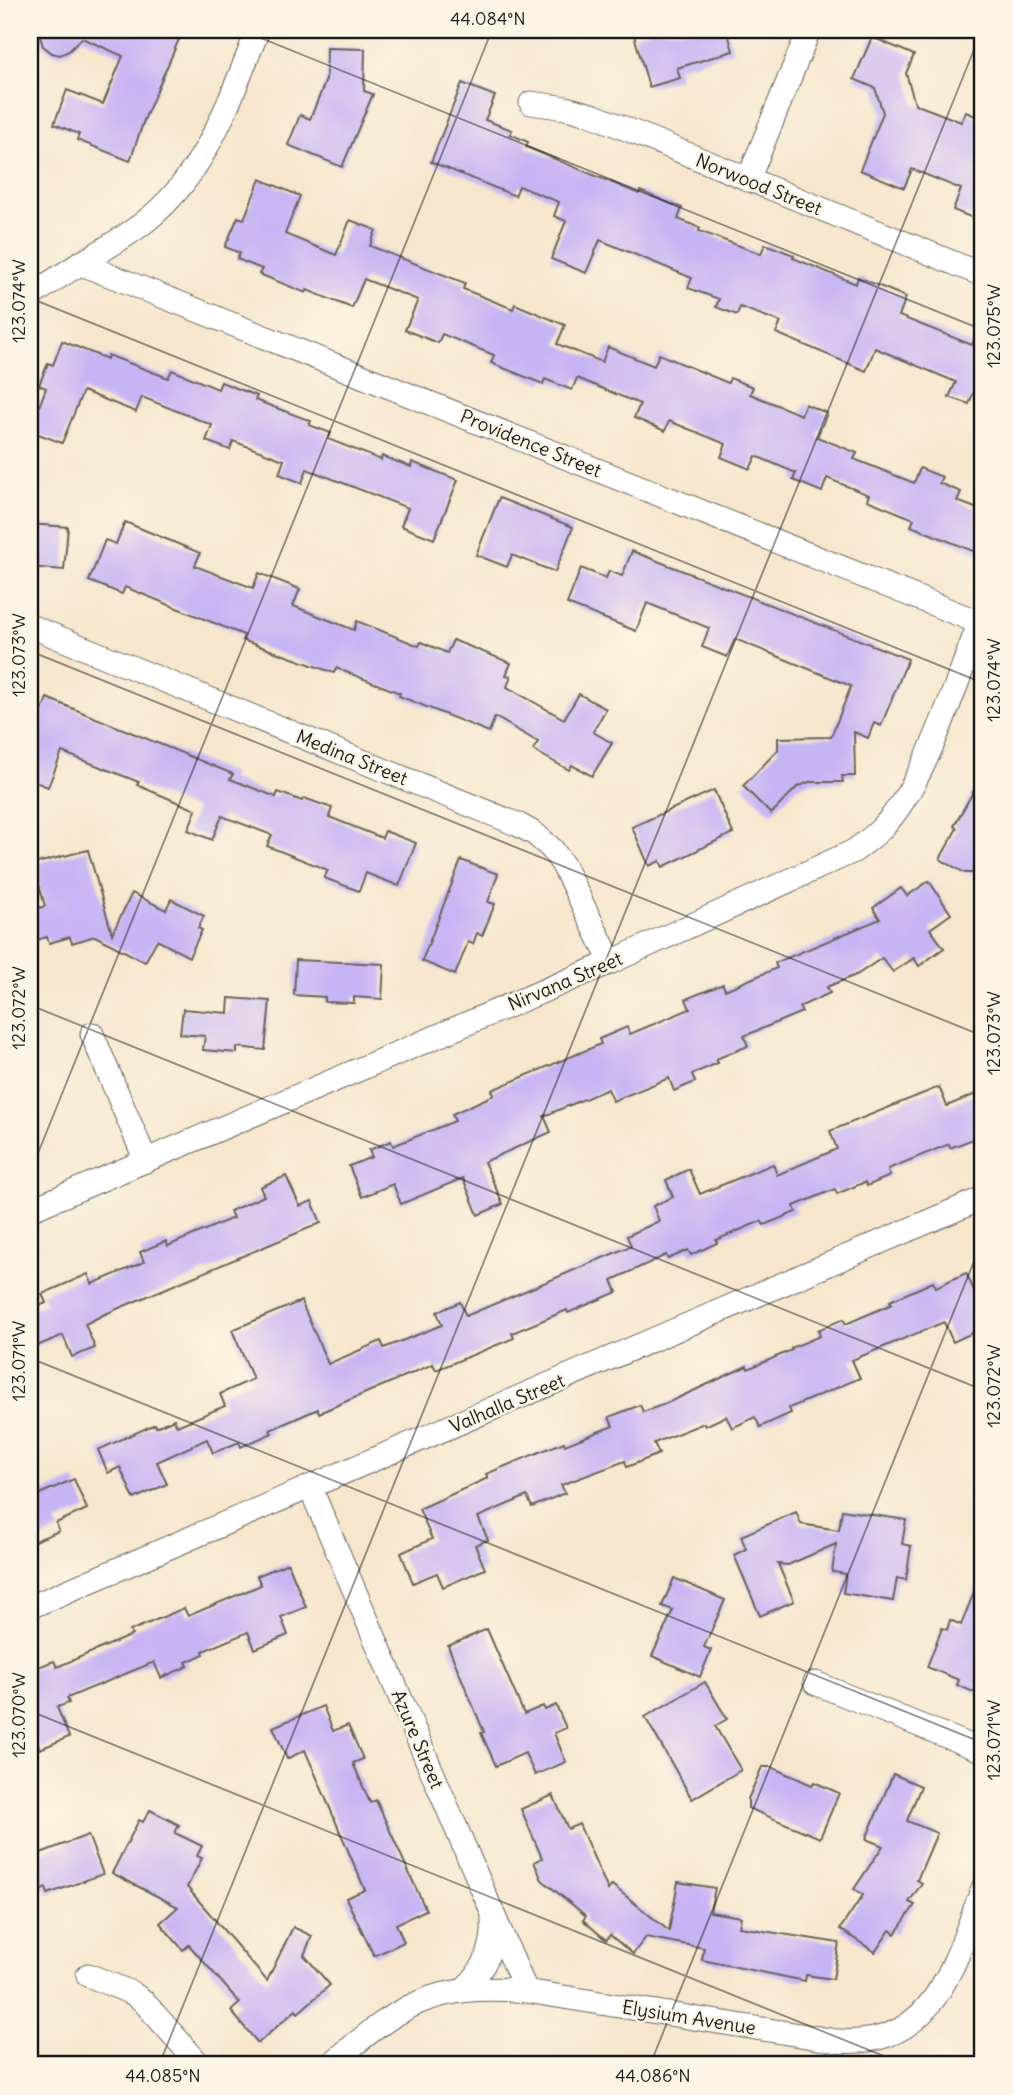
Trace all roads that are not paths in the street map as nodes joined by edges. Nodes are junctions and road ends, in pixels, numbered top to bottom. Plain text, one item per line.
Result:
1 (258, 30) edge
2 (809, 30) edge
3 (531, 103) dead end
4 (748, 180) junction
5 (79, 263) junction
6 (983, 275) edge
7 (30, 297) edge
8 (981, 623) edge
9 (30, 626) edge
10 (611, 962) junction
11 (92, 1034) dead end
12 (146, 1161) junction
13 (983, 1198) edge
14 (30, 1209) edge
15 (310, 1487) junction
16 (30, 1607) edge
17 (815, 1684) dead end
18 (983, 1751) edge
19 (983, 1888) edge
20 (492, 1912) junction
21 (88, 1975) dead end
22 (463, 1990) junction
23 (526, 1991) junction
24 (200, 2065) edge
25 (330, 2065) edge

1 - 5 street
2 - 4 street
3 - 4 street, Norwood Street
4 - 6 street, Norwood Street
5 - 7 street
5 - 8 street, Providence Street
8 - 10 street, Nirvana Street
9 - 10 street, Medina Street
10 - 12 street, Nirvana Street
11 - 12 street
12 - 14 street, Nirvana Street
13 - 15 street, Valhalla Street
15 - 16 street, Valhalla Street
15 - 20 street, Azure Street
17 - 18 street
19 - 23 street, Elysium Avenue
20 - 22 street
20 - 23 street, Azure Street
21 - 24 street
22 - 23 street, Elysium Avenue
22 - 25 street, Elysium Avenue

